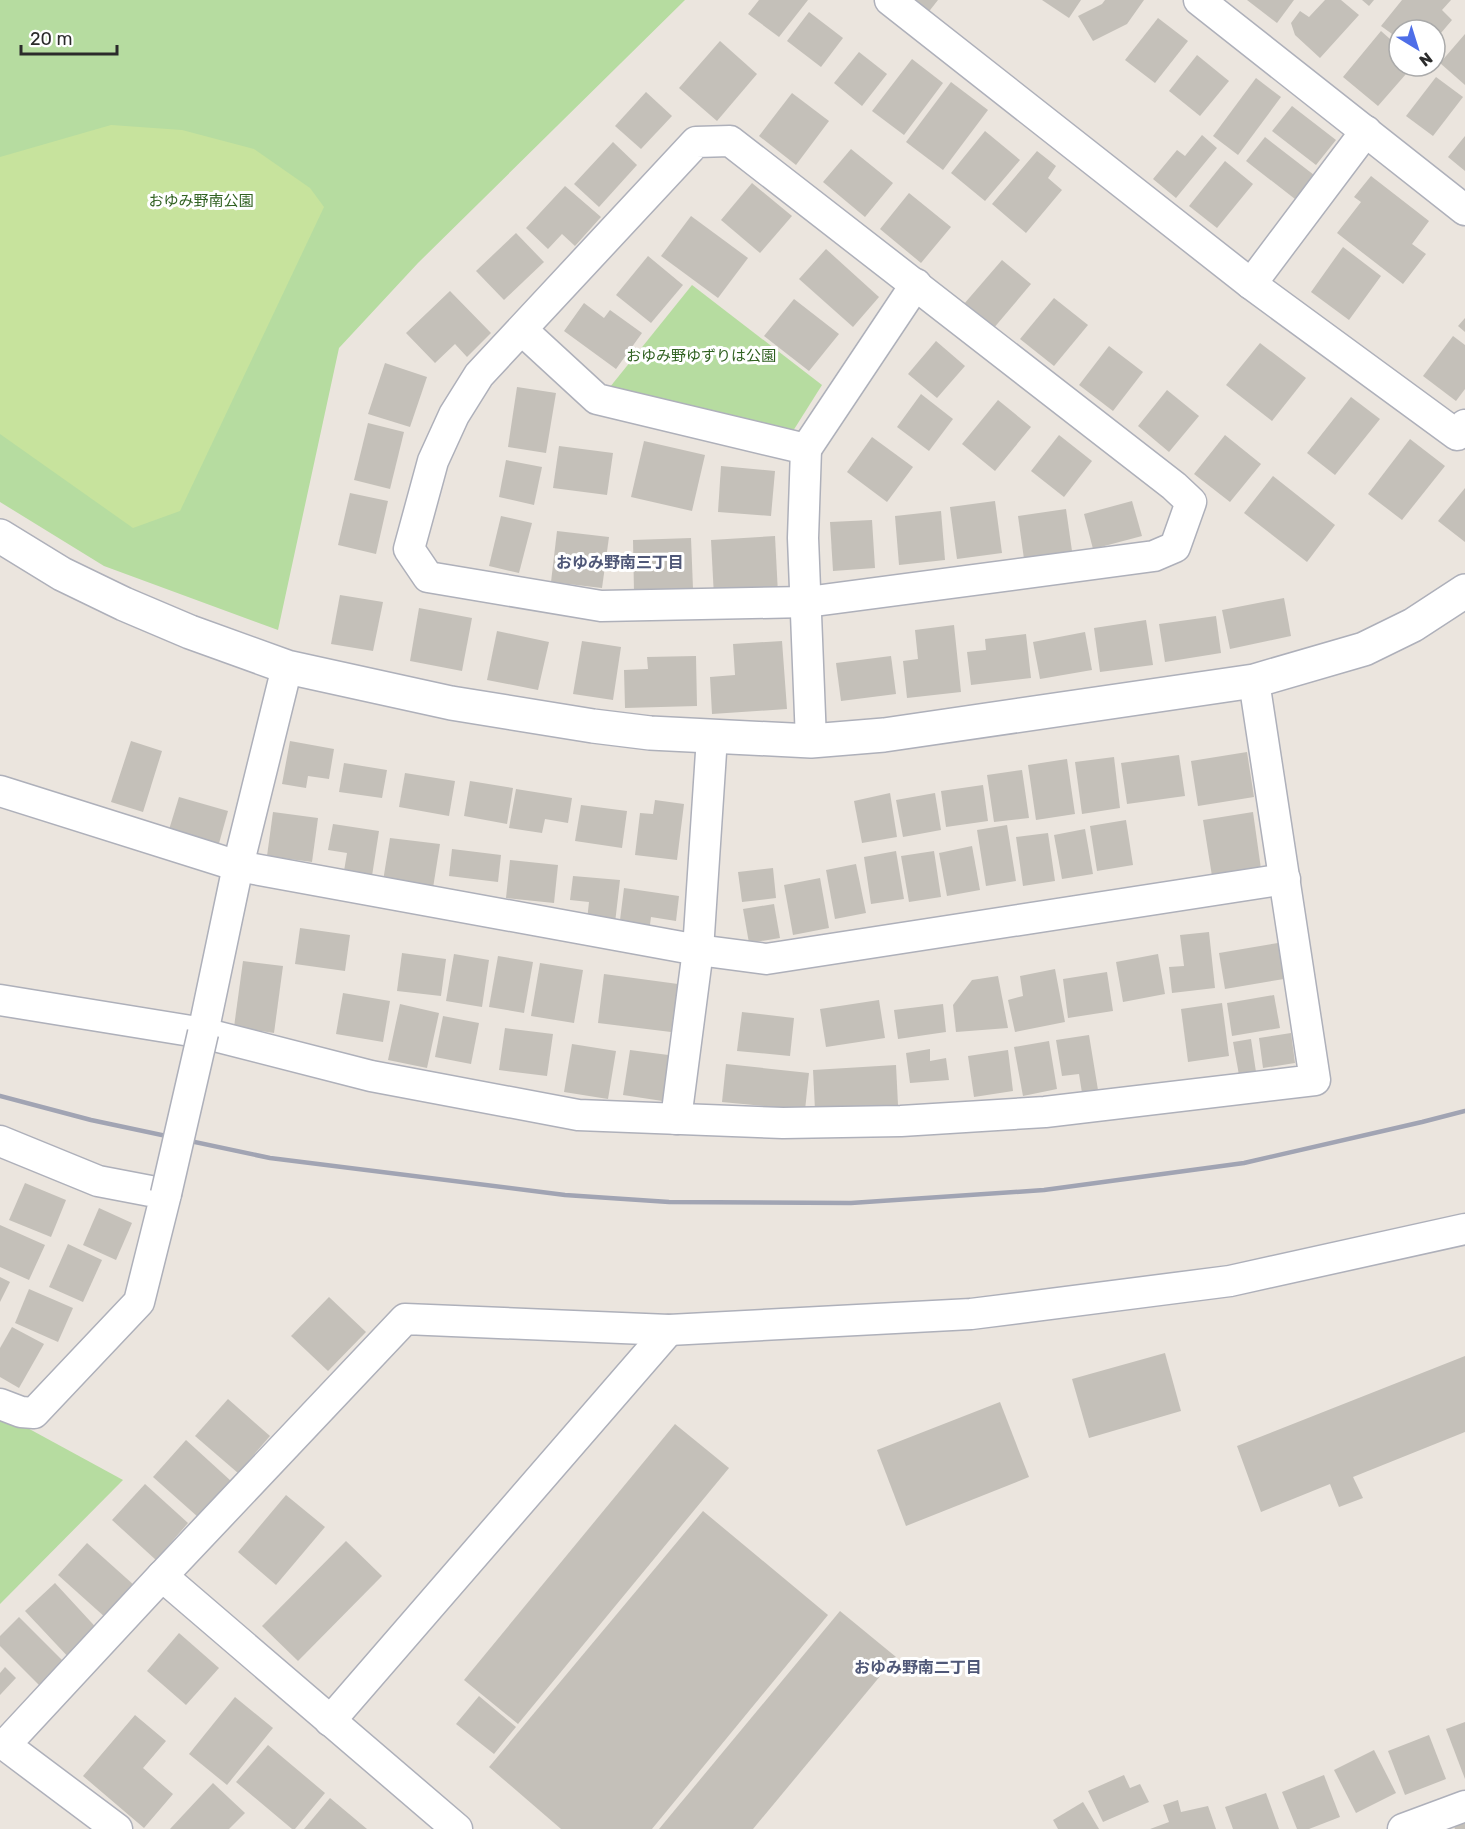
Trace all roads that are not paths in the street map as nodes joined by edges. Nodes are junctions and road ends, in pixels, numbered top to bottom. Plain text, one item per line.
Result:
1 (890, 0) edge
2 (1199, 0) edge
3 (1366, 131) junction
4 (1465, 210) edge
5 (916, 284) junction
6 (1251, 284) junction
7 (522, 330) junction
8 (1465, 425) edge
9 (806, 449) junction
10 (0, 536) edge
11 (1465, 591) edge
12 (807, 602) junction
13 (287, 667) junction
14 (1254, 681) junction
15 (712, 737) junction
16 (811, 741) junction
17 (0, 791) edge
18 (238, 866) junction
19 (1285, 879) junction
20 (698, 950) junction
21 (0, 1000) edge
22 (203, 1033) junction
23 (676, 1119) junction
24 (0, 1141) edge
25 (166, 1194) junction
26 (1465, 1229) edge
27 (669, 1330) junction
28 (0, 1404) edge
29 (162, 1576) junction
30 (330, 1721) junction
31 (1465, 1806) edge
32 (117, 1829) edge
33 (457, 1829) edge
34 (1403, 1829) edge

1 - 6 street
2 - 3 street
3 - 4 street
3 - 6 street
5 - 7 street
5 - 9 street
5 - 12 street
6 - 8 street
7 - 9 street
7 - 12 street
9 - 12 street
10 - 13 street
11 - 14 street
12 - 16 street
13 - 15 street
13 - 18 street
14 - 16 street
14 - 19 street
15 - 16 street
15 - 20 street
17 - 18 street
18 - 20 street
18 - 22 street
19 - 20 street
19 - 23 street
20 - 23 street
21 - 22 street
22 - 23 street
22 - 25 street, bridge
24 - 25 street
25 - 28 street
26 - 27 street
27 - 29 street
27 - 30 street
29 - 30 street
29 - 32 street
30 - 33 street
31 - 34 street

